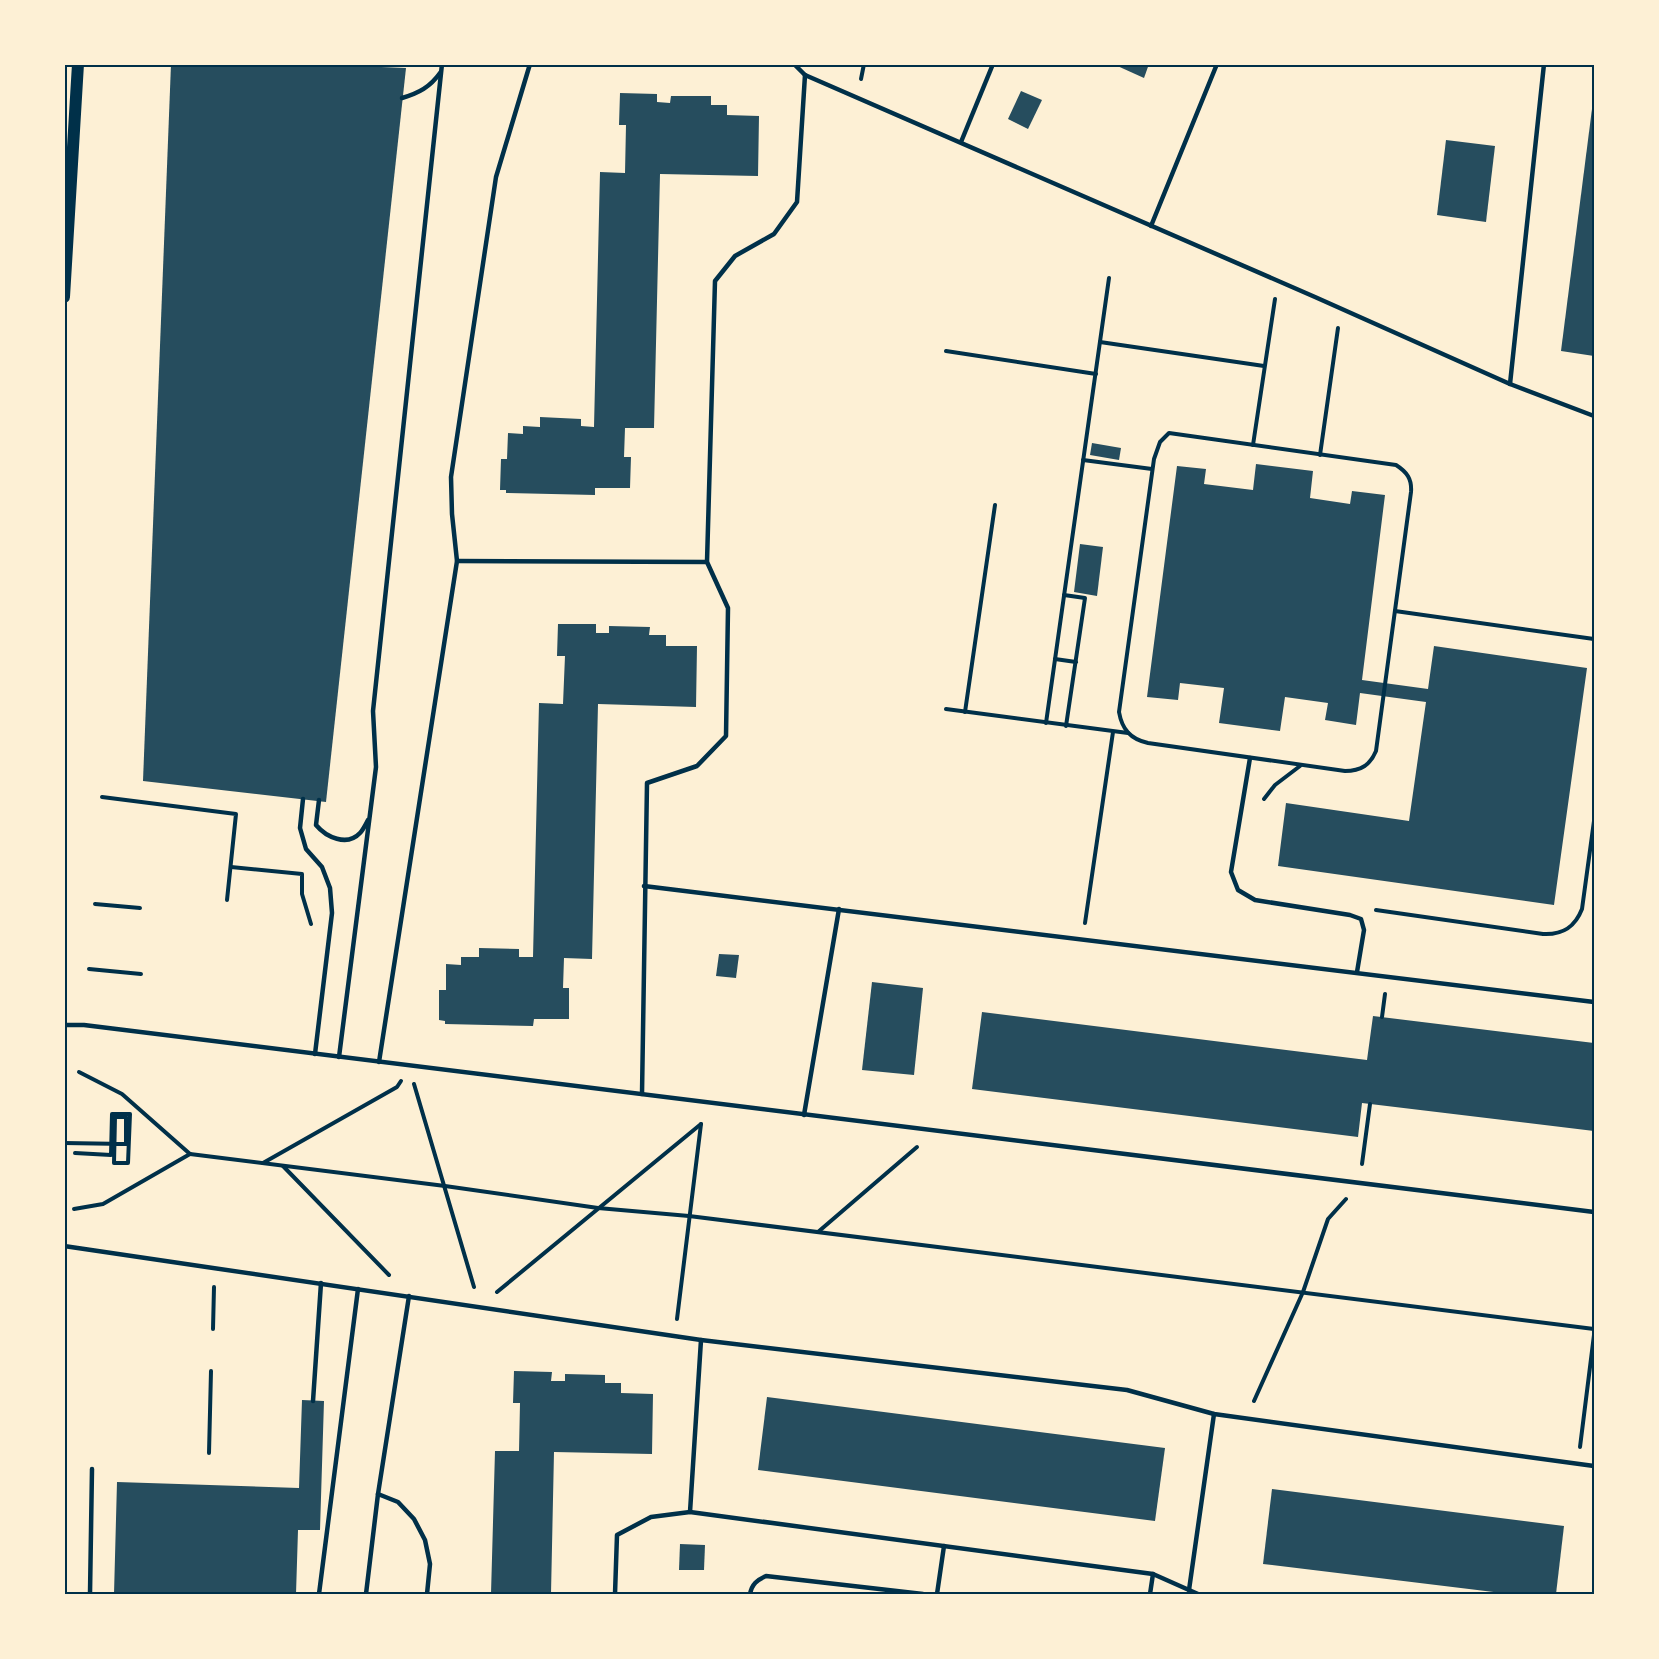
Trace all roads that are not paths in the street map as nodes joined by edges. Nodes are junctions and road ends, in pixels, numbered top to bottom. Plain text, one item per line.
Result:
1 (78, 64) edge
2 (530, 64) edge
3 (794, 64) edge
4 (993, 64) edge
5 (1217, 64) edge
6 (1544, 64) edge
7 (442, 68) edge
8 (805, 75) junction
9 (402, 98) dead end
10 (961, 142) junction
11 (1151, 226) junction
12 (64, 297) edge
13 (1510, 384) junction
14 (1594, 416) edge
15 (457, 561) junction
16 (707, 562) junction
17 (1250, 758) road end
18 (303, 799) dead end
19 (319, 801) dead end
20 (370, 818) junction
21 (644, 886) junction
22 (838, 909) junction
23 (1357, 972) junction
24 (1594, 1002) edge
25 (64, 1025) edge
26 (315, 1054) junction
27 (339, 1057) junction
28 (379, 1062) junction
29 (642, 1095) junction
30 (804, 1114) junction
31 (1594, 1212) edge
32 (64, 1246) edge
33 (321, 1283) junction
34 (358, 1288) junction
35 (409, 1296) junction
36 (701, 1340) junction
37 (313, 1401) dead end
38 (1214, 1414) junction
39 (1594, 1466) edge
40 (92, 1469) dead end
41 (378, 1494) junction
42 (690, 1512) junction
43 (944, 1546) junction
44 (1153, 1574) junction
45 (1189, 1590) junction
46 (90, 1594) edge
47 (320, 1594) edge
48 (366, 1594) edge
49 (427, 1594) edge
50 (615, 1594) edge
51 (750, 1594) edge
52 (923, 1594) edge
53 (937, 1594) edge
54 (1150, 1594) edge
55 (1198, 1594) edge

1 - 12 main road
2 - 15 lane
3 - 8 lane
4 - 10 lane
5 - 11 lane
6 - 13 lane
7 - 9 lane
7 - 20 lane
8 - 10 lane
8 - 16 lane
10 - 11 lane
11 - 13 lane
13 - 14 lane
15 - 16 lane
15 - 28 lane
16 - 21 lane
17 - 23 lane
18 - 26 lane
19 - 20 lane
20 - 27 lane
21 - 22 lane
21 - 29 lane
22 - 23 lane
22 - 30 lane
23 - 24 lane
25 - 26 lane
26 - 27 lane
27 - 28 lane
28 - 29 lane
29 - 30 lane
30 - 31 lane
32 - 33 lane
33 - 34 lane
33 - 37 lane
34 - 35 lane
34 - 47 lane
35 - 36 lane
35 - 41 lane
36 - 38 lane
36 - 42 lane
38 - 39 lane
38 - 45 lane
40 - 46 lane
41 - 48 lane
41 - 49 lane
42 - 43 lane
42 - 50 lane
43 - 44 lane
43 - 53 lane
44 - 45 lane
44 - 54 lane
45 - 55 lane
51 - 52 lane

